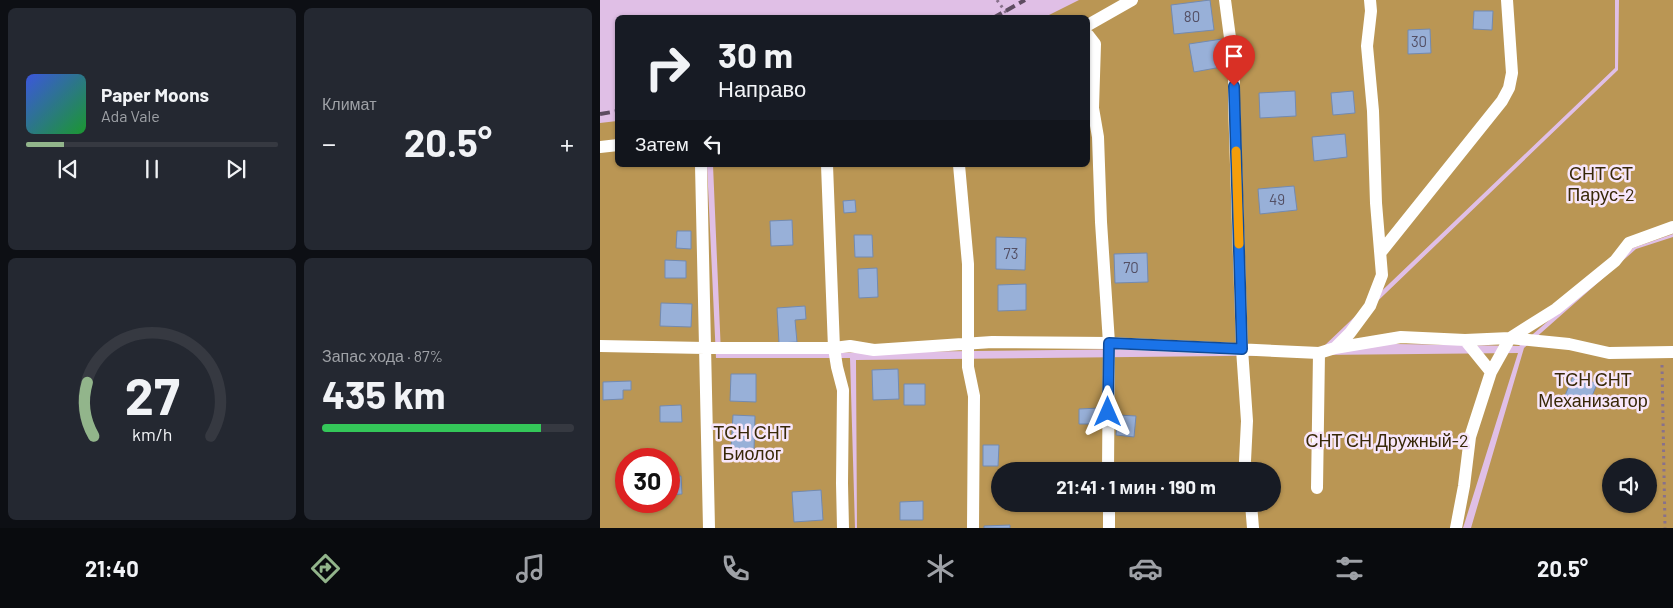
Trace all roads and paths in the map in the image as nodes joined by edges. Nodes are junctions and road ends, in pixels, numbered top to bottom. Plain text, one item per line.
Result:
1 (997, 0) edge
2 (1132, 0) edge
3 (1225, 0) edge
4 (1370, 0) edge
5 (1507, 0) edge
6 (1008, 15) edge
7 (1090, 23) edge
8 (1090, 38) edge
9 (615, 145) edge
10 (600, 147) edge
11 (701, 167) edge
12 (827, 167) edge
13 (959, 167) edge
14 (1673, 227) edge
15 (1381, 252) junction
16 (1510, 338) junction
17 (1465, 340) junction
18 (1109, 343) junction
19 (968, 345) junction
20 (600, 346) edge
21 (705, 348) junction
22 (834, 348) junction
23 (1335, 348) junction
24 (1242, 349) junction
25 (1667, 352) edge
26 (1319, 353) junction
27 (1491, 372) junction
28 (1108, 462) edge
29 (1245, 462) edge
30 (1317, 488) dead end
31 (1109, 512) edge
32 (1252, 512) edge
33 (709, 528) edge
34 (843, 528) edge
35 (973, 528) edge
36 (1109, 528) edge
37 (1253, 528) edge
38 (1456, 528) edge
39 (1665, 528) edge

1 - 6 path
2 - 7 street
3 - 24 street
4 - 15 street
5 - 15 street
8 - 18 street
9 - 10 street
11 - 21 street
12 - 22 street
13 - 19 street
14 - 16 street
15 - 23 street
16 - 17 street
16 - 25 street
16 - 27 street
17 - 23 street
17 - 27 street
18 - 19 street
18 - 24 street
18 - 28 street
19 - 22 street
19 - 35 street
20 - 21 street
21 - 22 street
21 - 33 street
22 - 34 street
23 - 26 street
24 - 26 street
24 - 29 street
25 - 39 path
26 - 30 street
27 - 38 street
31 - 36 street
32 - 37 street

